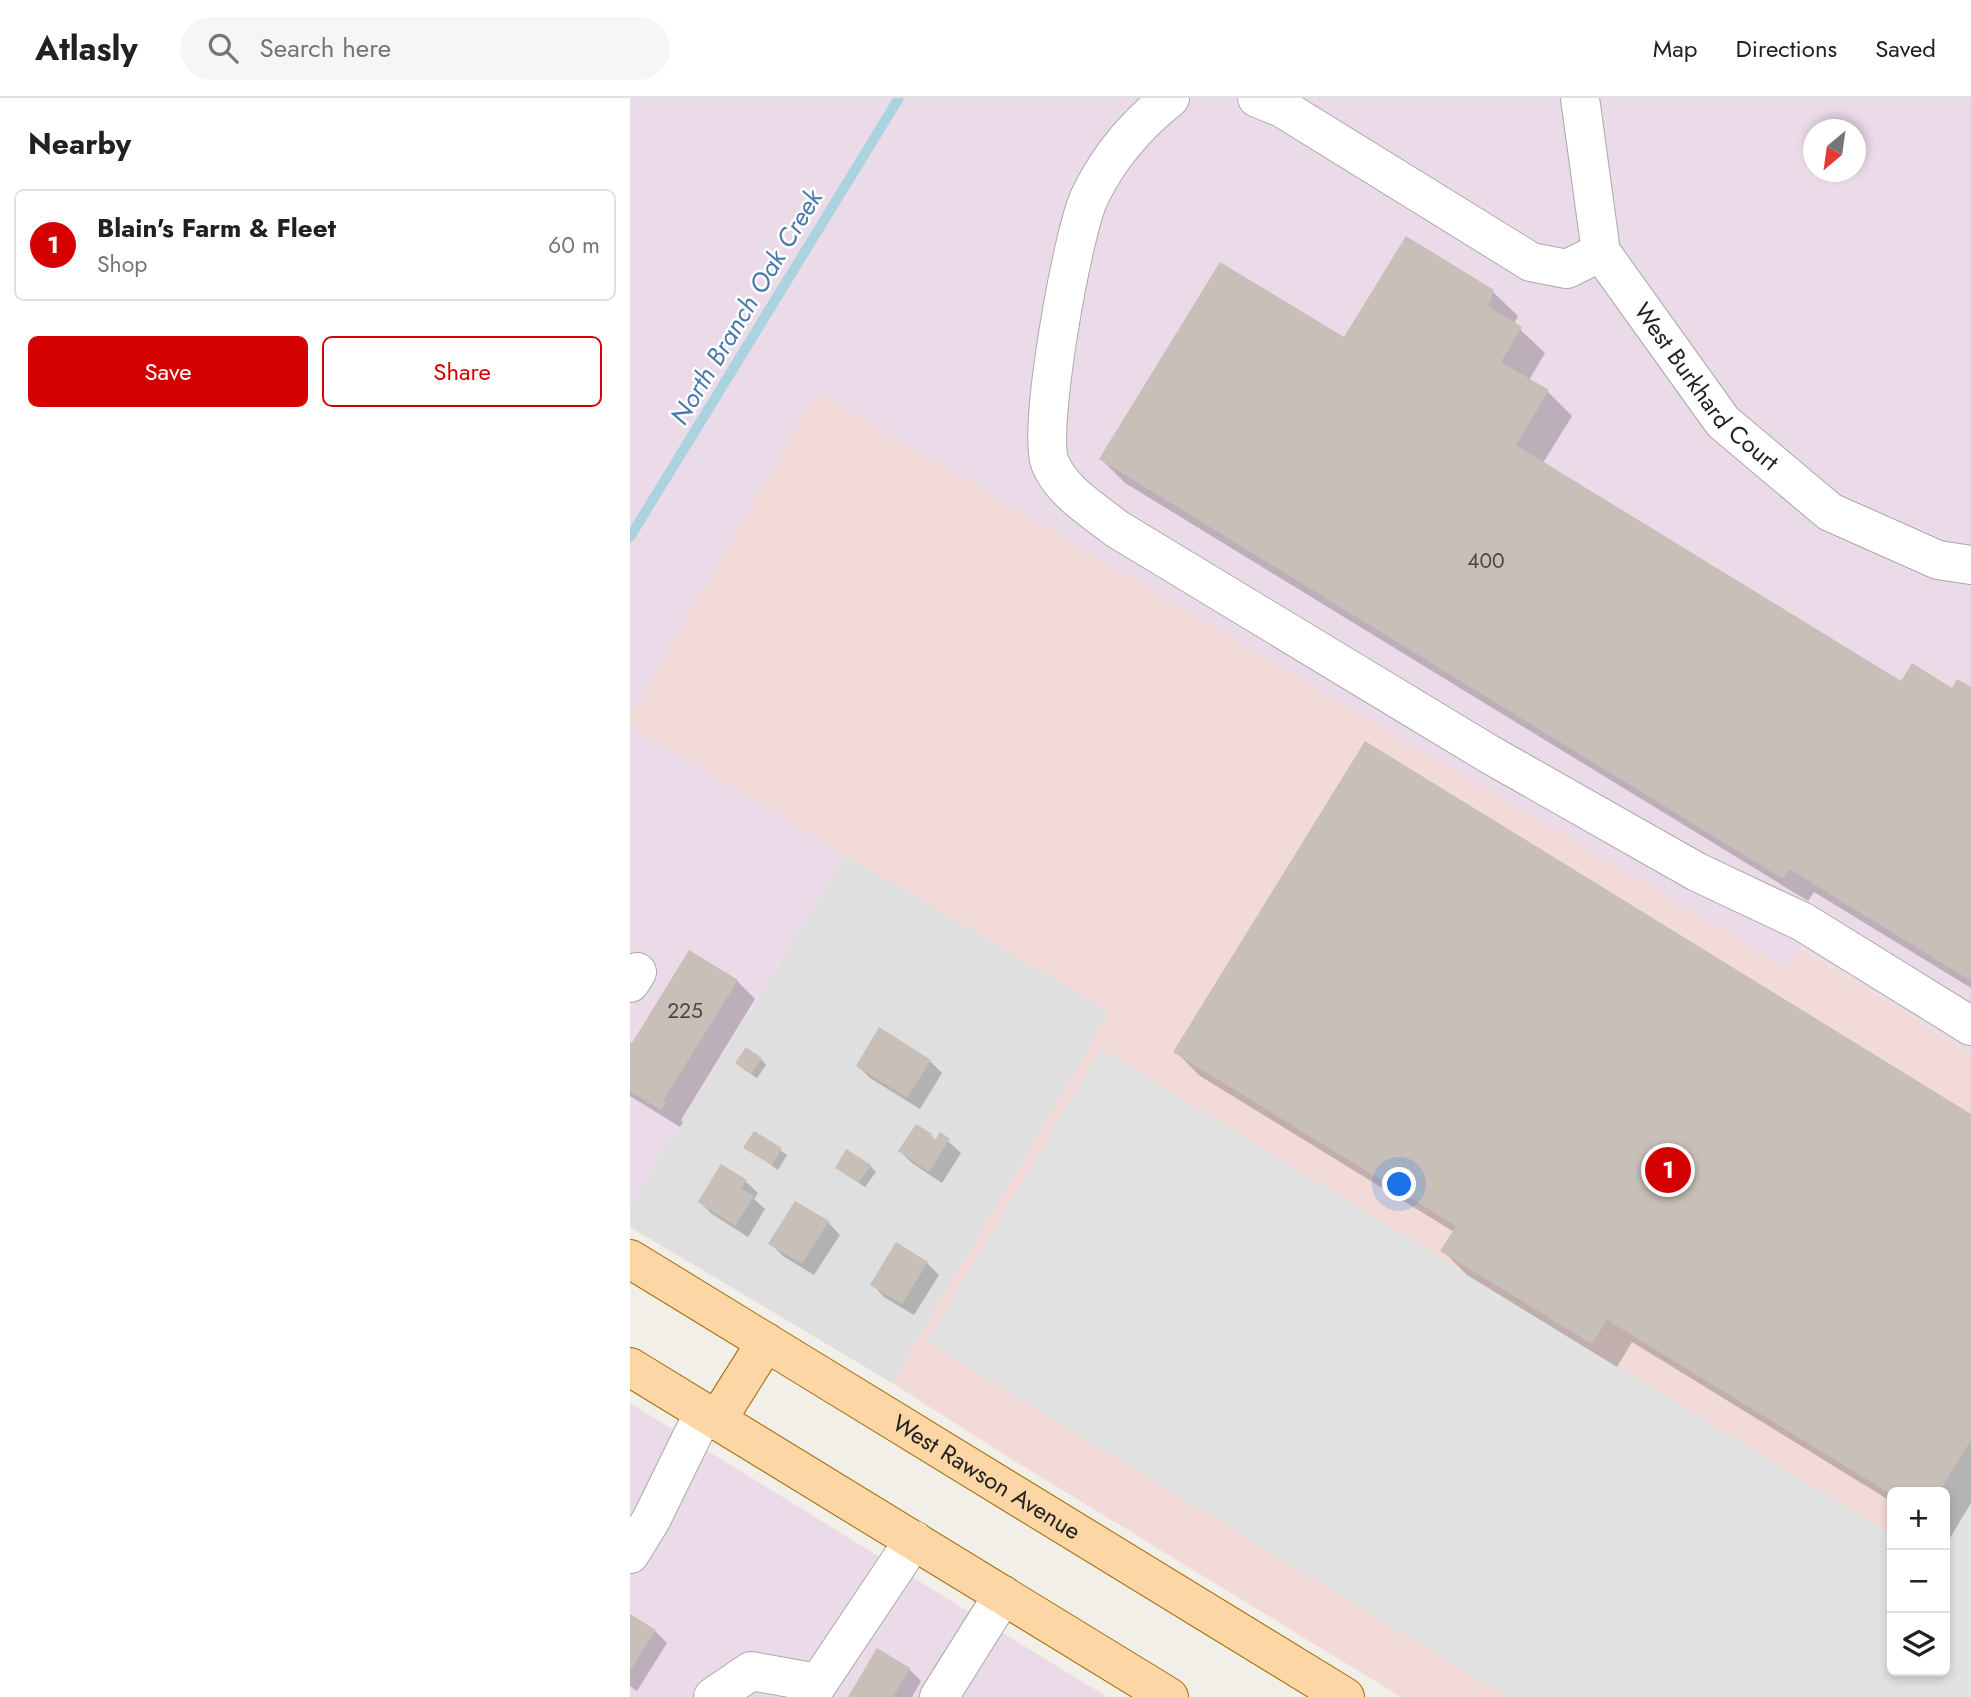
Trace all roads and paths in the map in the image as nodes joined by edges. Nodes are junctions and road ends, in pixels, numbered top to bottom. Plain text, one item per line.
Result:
1 (1170, 98) edge
2 (1257, 98) edge
3 (1580, 98) edge
4 (1601, 252) junction
5 (1971, 565) edge
6 (1971, 1026) edge
7 (630, 1259) edge
8 (766, 1342) junction
9 (630, 1367) edge
10 (710, 1416) junction
11 (914, 1540) junction
12 (630, 1554) edge
13 (1003, 1595) junction
14 (813, 1690) edge
15 (713, 1697) edge
16 (939, 1697) edge
17 (1169, 1697) edge
18 (1345, 1697) edge

1 - 6 street
2 - 4 street
3 - 4 street, West Burkhard Court
4 - 5 street, West Burkhard Court
7 - 8 main road, West Rawson Avenue
8 - 10 main road
8 - 18 main road, West Rawson Avenue
9 - 10 main road
10 - 11 main road
10 - 12 street
11 - 13 main road
11 - 14 street
13 - 16 street
13 - 17 main road
14 - 15 street

